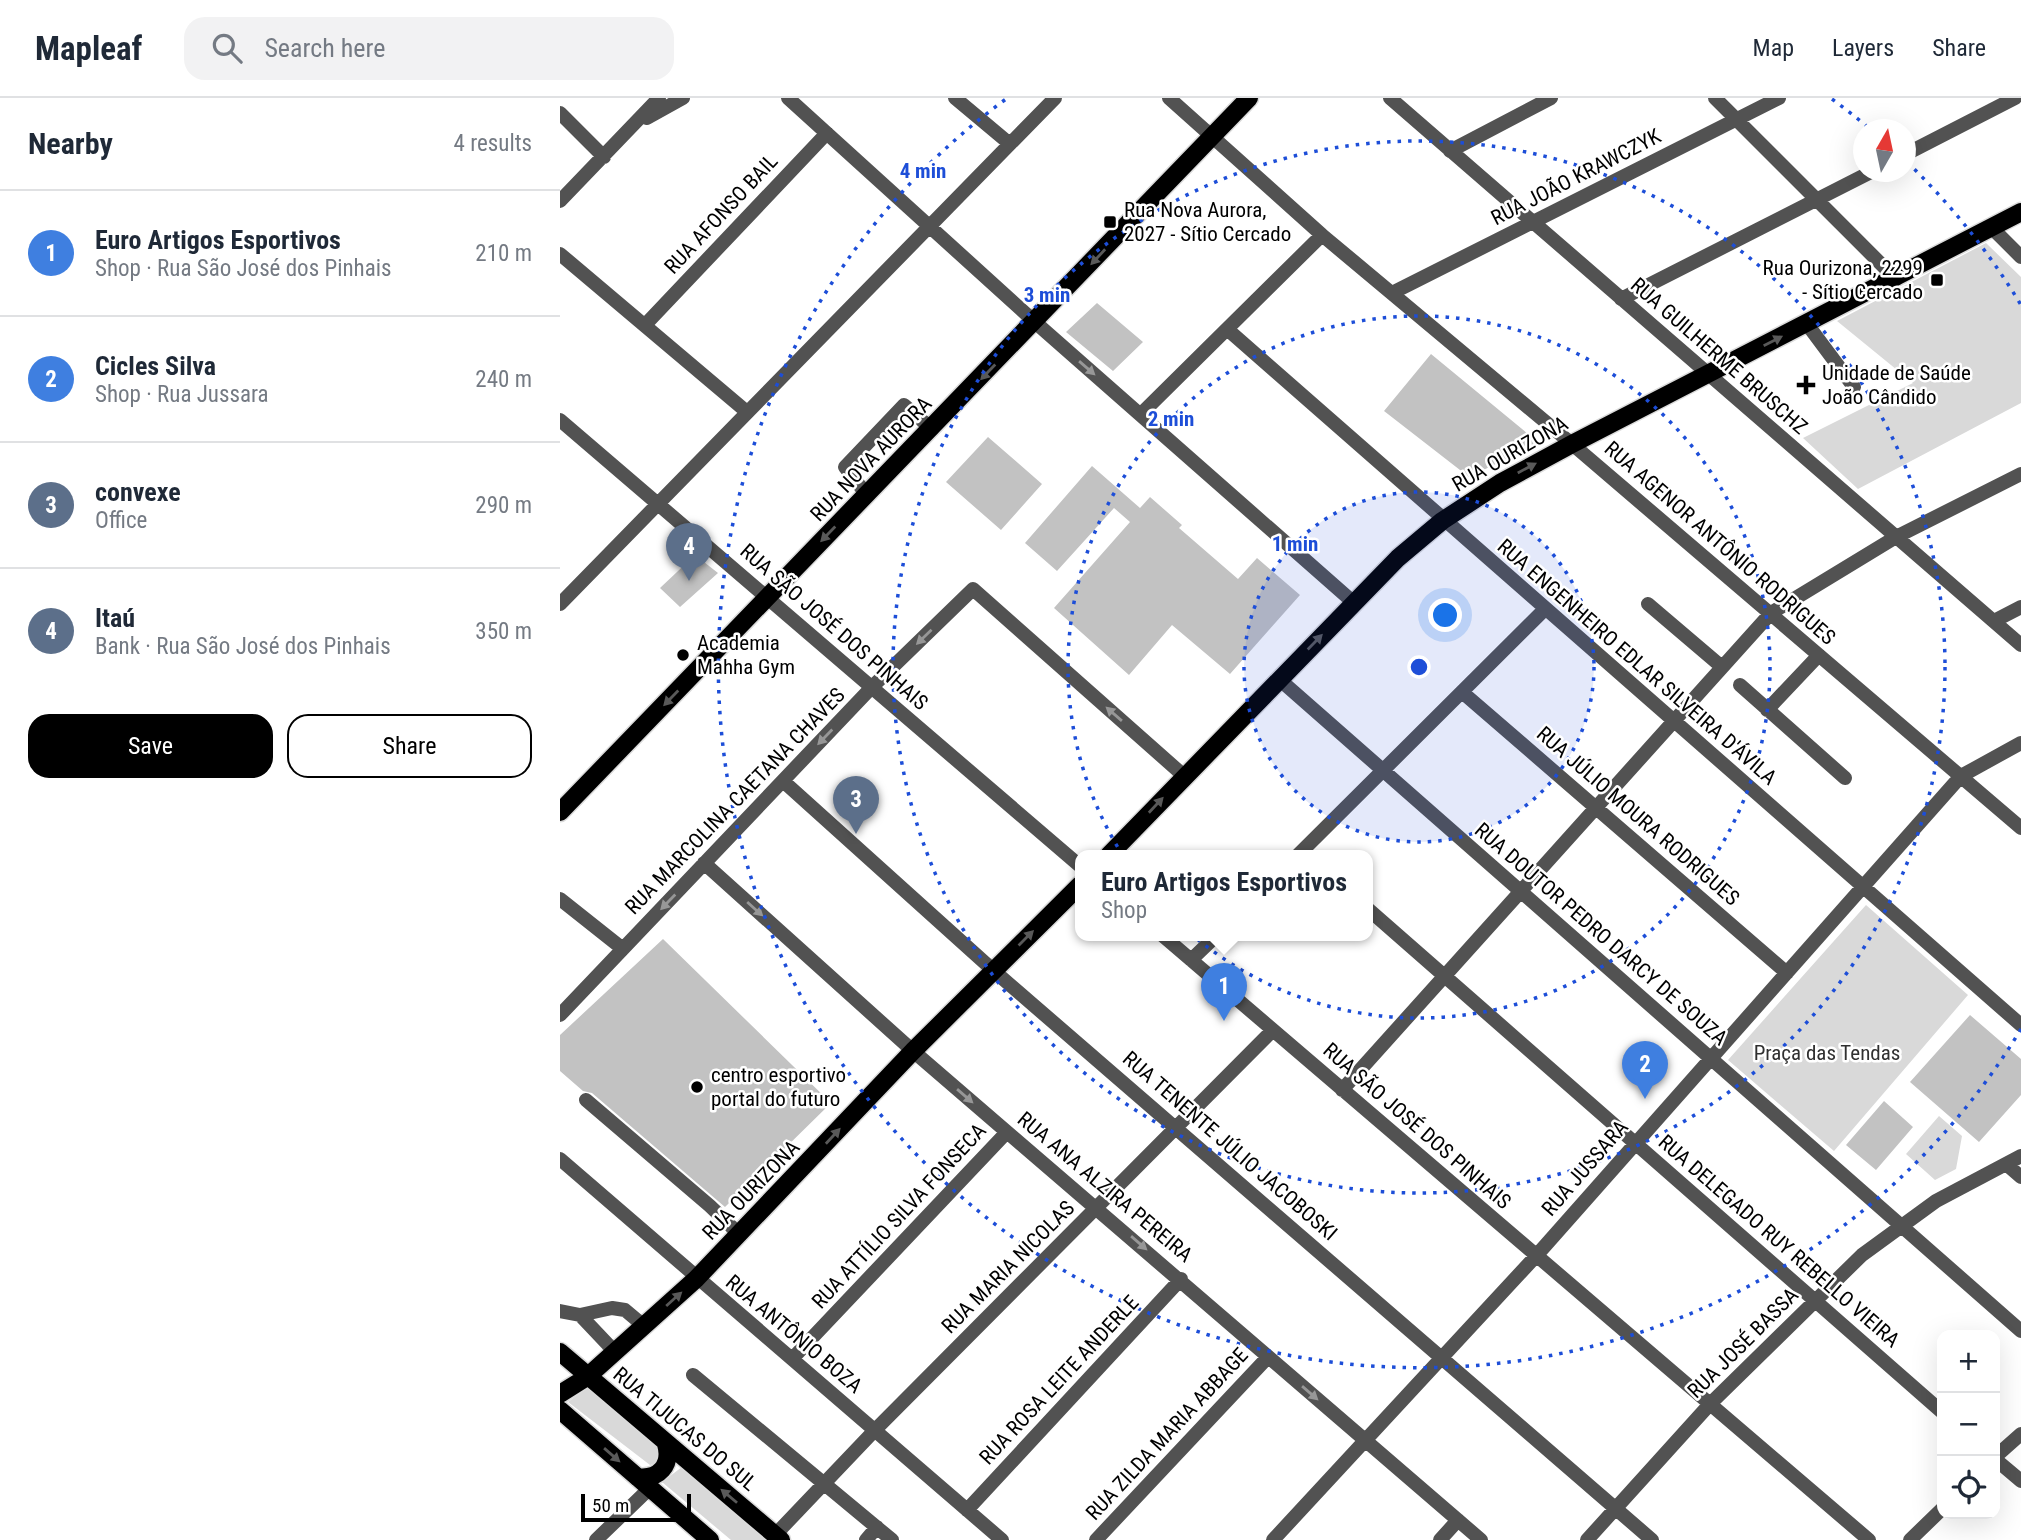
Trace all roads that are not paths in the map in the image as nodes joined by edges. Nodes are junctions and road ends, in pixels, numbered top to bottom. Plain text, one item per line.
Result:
1 (659, 98) edge
2 (683, 98) edge
3 (788, 98) edge
4 (956, 98) edge
5 (1055, 98) edge
6 (1170, 98) edge
7 (1249, 98) edge
8 (1262, 98) edge
9 (1390, 98) edge
10 (1551, 98) edge
11 (1715, 98) edge
12 (1779, 98) edge
13 (2015, 98) edge
14 (560, 113) edge
15 (1736, 120) junction
16 (636, 124) junction
17 (827, 133) junction
18 (1213, 136) junction
19 (1010, 144) junction
20 (1916, 149) edge
21 (1450, 151) junction
22 (604, 157) junction
23 (1853, 181) edge
24 (1817, 199) junction
25 (560, 201) edge
26 (2021, 212) edge
27 (1532, 223) junction
28 (931, 227) junction
29 (1992, 228) junction
30 (1322, 235) junction
31 (560, 254) edge
32 (2021, 257) edge
33 (1896, 279) junction
34 (1391, 293) junction
35 (1621, 299) junction
36 (1036, 323) junction
37 (646, 324) junction
38 (1807, 324) junction
39 (1227, 330) junction
40 (1708, 374) junction
41 (1854, 387) dead end
42 (747, 412) junction
43 (1141, 414) junction
44 (560, 421) edge
45 (932, 429) junction
46 (1572, 444) junction
47 (2021, 474) edge
48 (867, 495) junction
49 (659, 505) junction
50 (1442, 521) junction
51 (1896, 537) junction
52 (767, 597) junction
53 (561, 601) edge
54 (1353, 602) junction
55 (1648, 604) dead end
56 (2021, 607) edge
57 (1545, 609) junction
58 (1770, 613) junction
59 (1994, 621) junction
60 (2021, 645) edge
61 (1819, 655) junction
62 (1722, 667) junction
63 (1279, 679) junction
64 (1740, 685) dead end
65 (872, 687) junction
66 (1462, 692) junction
67 (1767, 710) junction
68 (1673, 722) junction
69 (2021, 743) edge
70 (1381, 772) junction
71 (1184, 775) junction
72 (1961, 776) junction
73 (1845, 778) dead end
74 (783, 781) junction
75 (1596, 807) junction
76 (560, 812) edge
77 (2021, 828) edge
78 (1114, 850) edge
79 (1305, 850) edge
80 (1075, 862) edge
81 (704, 863) junction
82 (1862, 887) junction
83 (1075, 890) edge
84 (1520, 892) junction
85 (560, 899) edge
86 (1373, 914) edge
87 (1169, 941) edge
88 (1211, 941) edge
89 (623, 949) junction
90 (1191, 960) junction
91 (994, 971) junction
92 (1787, 973) junction
93 (1443, 977) junction
94 (560, 1015) edge
95 (2021, 1025) edge
96 (1273, 1030) junction
97 (913, 1051) junction
98 (1711, 1058) junction
99 (1342, 1090) junction
100 (586, 1100) dead end
101 (1178, 1128) junction
102 (1007, 1132) junction
103 (1635, 1144) junction
104 (2021, 1156) edge
105 (560, 1159) edge
106 (2006, 1164) junction
107 (2021, 1177) edge
108 (1097, 1207) junction
109 (1899, 1225) junction
110 (740, 1236) junction
111 (1536, 1256) junction
112 (696, 1279) junction
113 (1181, 1279) junction
114 (1816, 1300) junction
115 (560, 1311) edge
116 (580, 1315) junction
117 (644, 1326) junction
118 (2021, 1331) edge
119 (560, 1352) edge
120 (615, 1352) junction
121 (1268, 1357) junction
122 (1443, 1357) junction
123 (792, 1359) junction
124 (693, 1375) dead end
125 (587, 1377) junction
126 (560, 1394) edge
127 (1710, 1404) junction
128 (1937, 1408) edge
129 (560, 1410) edge
130 (874, 1430) junction
131 (2021, 1434) edge
132 (1365, 1440) junction
133 (666, 1444) junction
134 (1997, 1456) edge
135 (2000, 1462) edge
136 (2021, 1481) edge
137 (644, 1482) junction
138 (824, 1483) junction
139 (1616, 1508) junction
140 (967, 1510) junction
141 (1937, 1514) edge
142 (1458, 1520) junction
143 (877, 1527) junction
144 (778, 1538) edge
145 (598, 1539) edge
146 (710, 1540) edge
147 (866, 1540) edge
148 (892, 1540) edge
149 (1002, 1540) edge
150 (1096, 1540) edge
151 (1273, 1540) edge
152 (1440, 1540) edge
153 (1481, 1540) edge
154 (1587, 1540) edge
155 (1652, 1540) edge
156 (1869, 1540) edge
157 (1910, 1540) edge

1 - 16 street
2 - 16 street
3 - 17 street
4 - 19 street
5 - 19 street
6 - 18 street, RUA AGENOR ANTÔNIO RODRIGUES
7 - 18 main road, RUA NOVA AURORA
8 - 18 main road, RUA NOVA AURORA
9 - 21 street, RUA GUILHERME BRUSCHZ
10 - 21 street
11 - 15 street
12 - 15 street, RUA JOÃO KRAWCZYK
13 - 20 street
14 - 22 street
15 - 24 street
15 - 27 street, RUA JOÃO KRAWCZYK
16 - 22 street
17 - 28 street
17 - 37 street, RUA AFONSO BAIL
18 - 30 street, RUA AGENOR ANTÔNIO RODRIGUES
18 -> 36 main road, RUA NOVA AURORA
19 - 28 street
21 - 27 street, RUA GUILHERME BRUSCHZ
22 - 25 street
23 - 24 street
24 - 33 street
24 - 35 street
26 - 29 main road, RUA OURIZONA
27 - 34 street, RUA JOÃO KRAWCZYK
27 - 35 street, RUA GUILHERME BRUSCHZ
28 - 36 street
28 - 42 street
29 - 32 street
29 - 33 main road, RUA OURIZONA
30 - 34 street, RUA AGENOR ANTÔNIO RODRIGUES
30 - 39 street
31 - 37 street
33 - 38 main road, RUA OURIZONA
34 - 46 street, RUA AGENOR ANTÔNIO RODRIGUES
35 - 40 street, RUA GUILHERME BRUSCHZ
36 -> 43 street
36 -> 45 main road, RUA NOVA AURORA
37 - 42 street
40 -> 38 main road, RUA OURIZONA
38 - 41 street
39 - 43 street
39 - 50 street, RUA ENGENHEIRO EDLAR SILVEIRA D'ÁVILA
40 - 46 main road, RUA OURIZONA
40 - 51 street, RUA GUILHERME BRUSCHZ
42 - 49 street
43 - 54 street
44 - 49 street, RUA SÃO JOSÉ DOS PINHAIS
45 - 48 main road, RUA NOVA AURORA
45 - 48 street
50 -> 46 main road, RUA OURIZONA
46 - 58 street, RUA AGENOR ANTÔNIO RODRIGUES
47 - 51 street
48 -> 52 main road, RUA NOVA AURORA
49 - 52 street, RUA SÃO JOSÉ DOS PINHAIS
49 - 53 street
50 - 54 main road, RUA OURIZONA
50 - 57 street, RUA ENGENHEIRO EDLAR SILVEIRA D'ÁVILA
51 - 58 street
51 - 59 street, RUA GUILHERME BRUSCHZ
52 - 65 street, RUA SÃO JOSÉ DOS PINHAIS
52 -> 76 main road, RUA NOVA AURORA
63 -> 54 main road, RUA OURIZONA
55 - 62 street
56 - 59 street
57 - 66 street
57 - 68 street, RUA ENGENHEIRO EDLAR SILVEIRA D'ÁVILA
58 - 61 street, RUA AGENOR ANTÔNIO RODRIGUES
58 - 62 street
59 - 60 street, RUA GUILHERME BRUSCHZ
61 - 67 street
61 - 72 street, RUA AGENOR ANTÔNIO RODRIGUES
62 - 68 street
63 - 70 street, RUA DOUTOR PEDRO DARCY DE SOUZA
63 - 71 main road, RUA OURIZONA
64 - 67 street
71 -> 65 street, RUA MARCOLINA CAETANA CHAVES
65 -> 74 street, RUA MARCOLINA CAETANA CHAVES
65 - 80 street, RUA SÃO JOSÉ DOS PINHAIS
66 - 70 street
66 - 75 street, RUA JÚLIO MOURA RODRIGUES
67 - 73 street
68 - 75 street
68 - 82 street, RUA ENGENHEIRO EDLAR SILVEIRA D'ÁVILA
69 - 72 street, RUA JUSSARA
70 - 79 street
70 - 84 street, RUA DOUTOR PEDRO DARCY DE SOUZA
78 -> 71 main road, RUA OURIZONA
72 - 77 street, RUA AGENOR ANTÔNIO RODRIGUES
72 - 82 street, RUA JUSSARA
74 - 81 street, RUA MARCOLINA CAETANA CHAVES
74 - 91 street, RUA TENENTE JÚLIO JACOBOSKI
75 - 84 street
75 - 92 street, RUA JÚLIO MOURA RODRIGUES
81 -> 89 street, RUA MARCOLINA CAETANA CHAVES
81 -> 97 street, RUA ANA ALZIRA PEREIRA
82 - 92 street, RUA JUSSARA
82 - 95 street, RUA ENGENHEIRO EDLAR SILVEIRA D'ÁVILA
91 -> 83 main road, RUA OURIZONA
84 - 93 street
84 - 98 street, RUA DOUTOR PEDRO DARCY DE SOUZA
85 - 89 street
86 - 93 street, RUA DELEGADO RUY REBELLO VIEIRA
87 - 90 street, RUA SÃO JOSÉ DOS PINHAIS
88 - 90 street
89 - 94 street, RUA MARCOLINA CAETANA CHAVES
90 - 96 street, RUA SÃO JOSÉ DOS PINHAIS
91 - 97 main road, RUA OURIZONA
91 - 101 street, RUA TENENTE JÚLIO JACOBOSKI
92 - 98 street, RUA JUSSARA
93 - 99 street
93 - 103 street, RUA DELEGADO RUY REBELLO VIEIRA
96 - 99 street, RUA SÃO JOSÉ DOS PINHAIS
96 - 101 street, RUA MARIA NICOLAS
97 -> 102 street, RUA ANA ALZIRA PEREIRA
110 -> 97 main road, RUA OURIZONA
98 - 103 street, RUA JUSSARA
98 - 109 street, RUA DOUTOR PEDRO DARCY DE SOUZA
99 - 111 street, RUA SÃO JOSÉ DOS PINHAIS
100 - 110 street
101 - 108 street, RUA MARIA NICOLAS
101 - 122 street, RUA TENENTE JÚLIO JACOBOSKI
102 - 108 street, RUA ANA ALZIRA PEREIRA
102 - 123 street, RUA ATTÍLIO SILVA FONSECA
103 - 111 street, RUA JUSSARA
103 - 114 street, RUA DELEGADO RUY REBELLO VIEIRA
104 - 106 street, RUA JOSÉ BASSA
105 - 112 street, RUA ANTÔNIO BOZA
106 - 107 street
106 - 109 street, RUA JOSÉ BASSA
108 -> 113 street, RUA ANA ALZIRA PEREIRA
108 - 130 street, RUA MARIA NICOLAS
109 - 114 street, RUA JOSÉ BASSA
109 - 118 street, RUA DOUTOR PEDRO DARCY DE SOUZA
110 - 112 main road, RUA OURIZONA
111 - 122 street, RUA JUSSARA
111 - 127 street, RUA SÃO JOSÉ DOS PINHAIS
117 -> 112 main road, RUA OURIZONA
112 - 123 street, RUA ANTÔNIO BOZA
113 - 121 street, RUA ANA ALZIRA PEREIRA
113 - 140 street, RUA ROSA LEITE ANDERLE
114 - 127 street, RUA JOSÉ BASSA
114 - 128 street, RUA DELEGADO RUY REBELLO VIEIRA
115 - 116 street
116 - 117 street
116 - 120 street
117 - 120 main road, RUA OURIZONA
119 - 125 main road, RUA TIJUCAS DO SUL
120 - 125 main road, RUA OURIZONA
121 -> 132 street, RUA ANA ALZIRA PEREIRA
121 - 150 street, RUA ZILDA MARIA ABBAGE
122 - 132 street, RUA JUSSARA
122 - 139 street, RUA TENENTE JÚLIO JACOBOSKI
123 - 130 street, RUA ANTÔNIO BOZA
124 - 138 street
125 - 126 main road, RUA OURIZONA
125 - 133 main road, RUA TIJUCAS DO SUL
127 - 139 street, RUA JOSÉ BASSA
127 - 156 street, RUA SÃO JOSÉ DOS PINHAIS
129 -> 137 main road
130 - 138 street, RUA MARIA NICOLAS
130 - 140 street, RUA ANTÔNIO BOZA
131 - 134 street
132 - 142 street, RUA ANA ALZIRA PEREIRA
132 - 151 street, RUA JUSSARA
133 - 137 main road
144 -> 133 main road, RUA TIJUCAS DO SUL
135 - 136 street
137 - 145 street
137 - 146 main road
138 - 143 street
138 - 144 street, RUA MARIA NICOLAS
139 - 154 street, RUA JOSÉ BASSA
139 - 155 street, RUA TENENTE JÚLIO JACOBOSKI
140 - 149 street, RUA ANTÔNIO BOZA
141 - 157 street
142 - 152 street
142 - 153 street, RUA ANA ALZIRA PEREIRA
143 - 147 street
143 - 148 street

